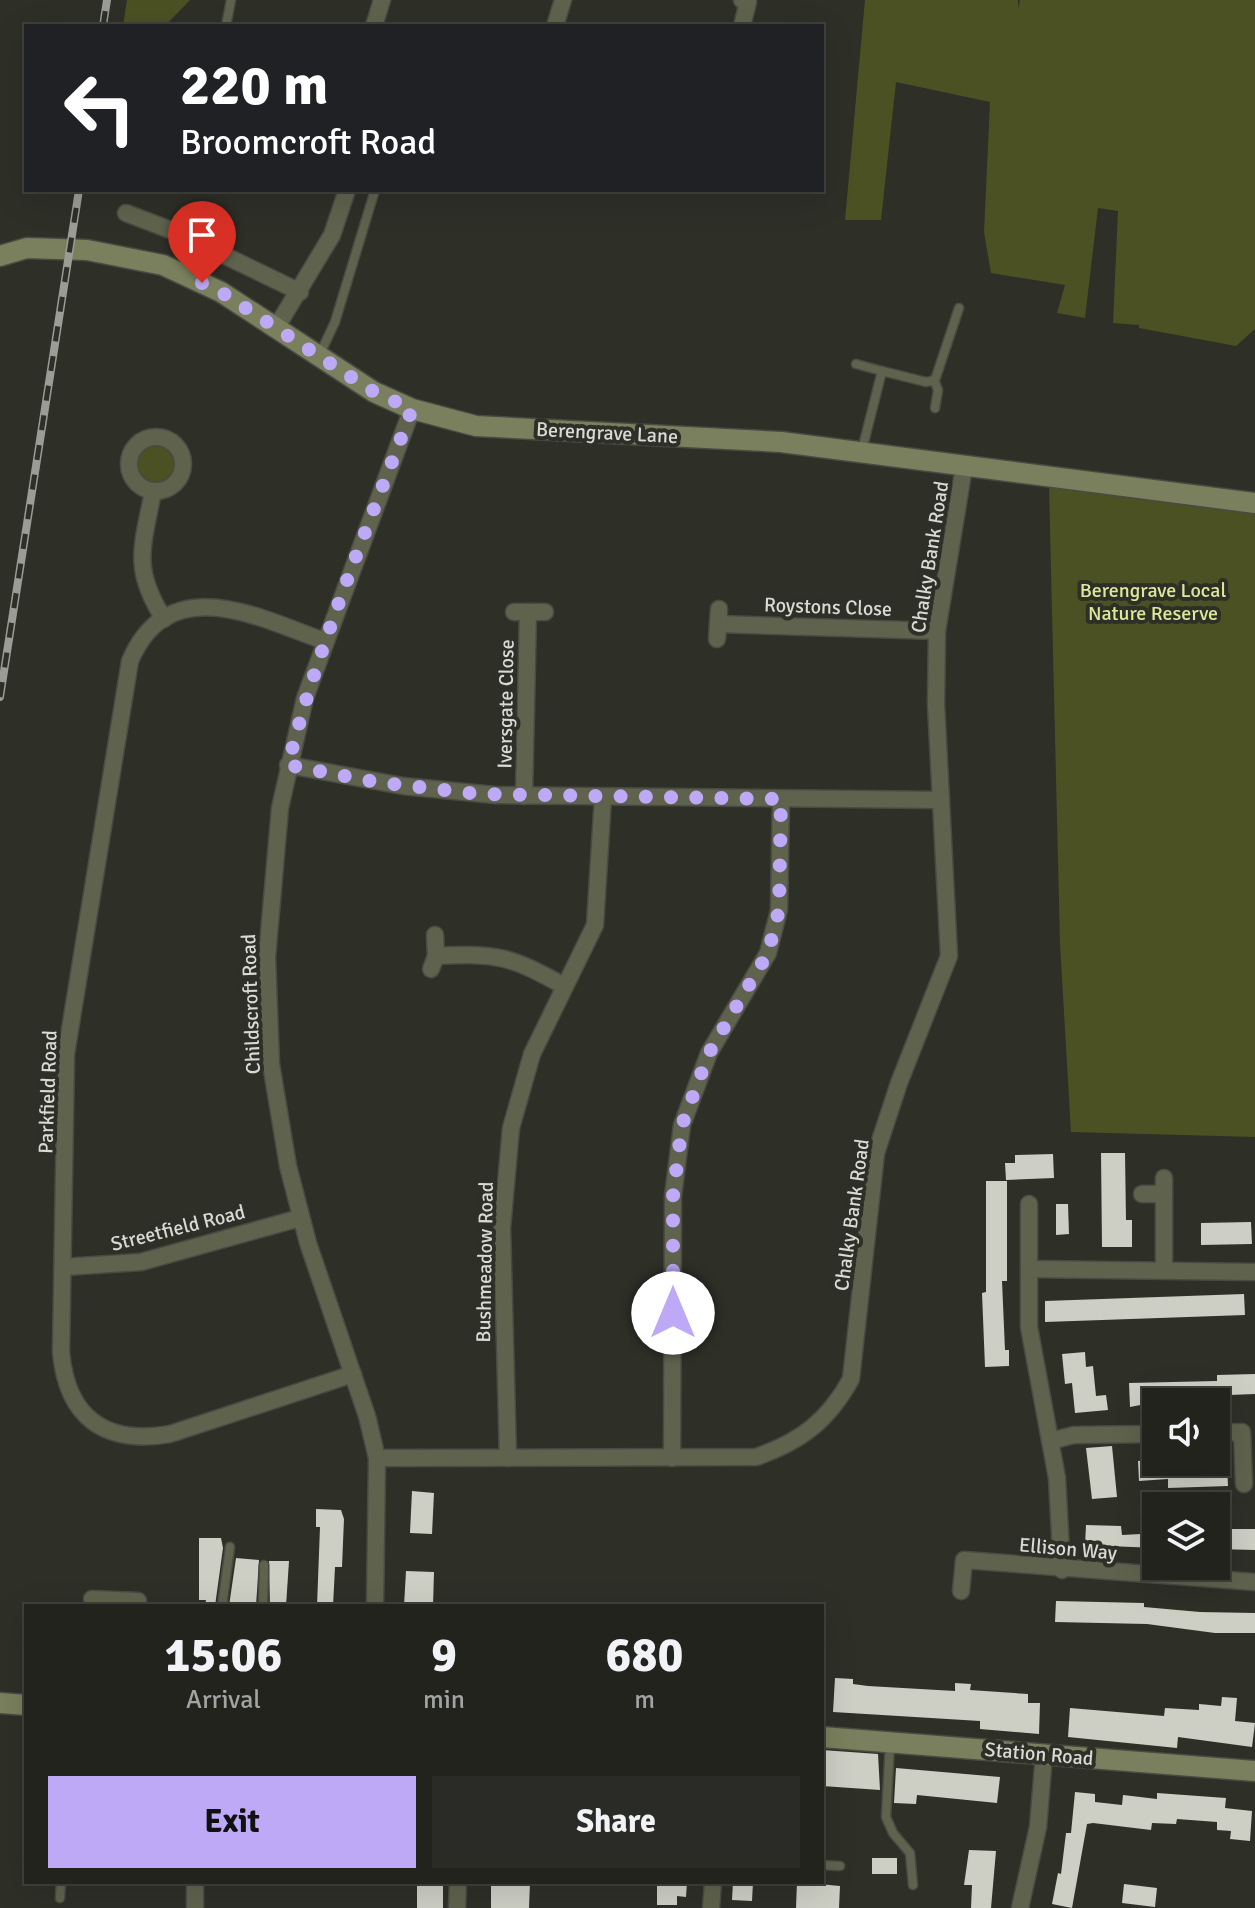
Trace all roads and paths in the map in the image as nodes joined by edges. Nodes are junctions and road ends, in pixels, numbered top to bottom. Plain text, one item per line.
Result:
1 (231, 0) edge
2 (382, 0) edge
3 (563, 0) edge
4 (746, 1) edge
5 (226, 24) edge
6 (375, 24) edge
7 (556, 24) edge
8 (742, 24) edge
9 (346, 192) edge
10 (374, 192) edge
11 (126, 213) dead end
12 (0, 256) edge
13 (300, 292) junction
14 (959, 308) dead end
15 (276, 328) junction
16 (319, 357) junction
17 (856, 364) dead end
18 (882, 371) junction
19 (934, 380) junction
20 (935, 408) dead end
21 (412, 409) junction
22 (862, 451) junction
23 (964, 467) junction
24 (153, 492) dead end
25 (1255, 503) edge
26 (529, 612) dead end
27 (164, 619) junction
28 (718, 624) dead end
29 (937, 631) junction
30 (324, 641) junction
31 (288, 765) junction
32 (524, 796) junction
33 (603, 797) junction
34 (781, 799) junction
35 (941, 800) junction
36 (435, 935) dead end
37 (564, 986) junction
38 (1142, 1194) dead end
39 (1029, 1204) dead end
40 (300, 1218) junction
41 (64, 1267) junction
42 (1164, 1268) junction
43 (1029, 1269) junction
44 (1255, 1272) edge
45 (353, 1374) junction
46 (1230, 1432) edge
47 (1142, 1434) edge
48 (1050, 1441) junction
49 (377, 1458) junction
50 (508, 1458) junction
51 (672, 1458) junction
52 (1249, 1484) edge
53 (230, 1547) dead end
54 (264, 1565) dead end
55 (1062, 1570) junction
56 (1255, 1582) edge
57 (961, 1591) dead end
58 (92, 1599) dead end
59 (138, 1601) dead end
60 (114, 1603) edge
61 (222, 1604) edge
62 (263, 1604) edge
63 (375, 1604) edge
64 (0, 1703) edge
65 (24, 1705) edge
66 (824, 1737) edge
67 (890, 1742) junction
68 (1044, 1755) junction
69 (1255, 1771) edge
70 (824, 1865) edge
71 (840, 1866) dead end
72 (61, 1884) edge
73 (195, 1884) edge
74 (458, 1884) edge
75 (713, 1884) edge
76 (913, 1885) dead end
77 (60, 1898) dead end
78 (195, 1908) edge
79 (457, 1908) edge
80 (711, 1908) edge
81 (1020, 1908) edge

1 - 5 lane
2 - 6 street
3 - 7 street
4 - 8 street
9 - 13 street
10 - 16 lane
11 - 13 street
12 - 15 street, Berengrave Lane
13 - 15 street
14 - 19 lane
15 - 16 street, Berengrave Lane
16 - 21 street, Berengrave Lane
17 - 18 lane
18 - 19 lane
18 - 22 lane
19 - 20 lane
21 - 22 street, Berengrave Lane
21 - 30 street, Childscroft Road
22 - 23 street, Berengrave Lane
23 - 25 street, Berengrave Lane
23 - 29 street, Chalky Bank Road
24 - 27 street
26 - 32 street, Iversgate Close
27 - 30 street, Parkfield Road
27 - 41 street, Parkfield Road
28 - 29 street, Roystons Close
29 - 35 street, Chalky Bank Road
30 - 31 street, Childscroft Road
31 - 32 street
31 - 40 street, Childscroft Road
32 - 33 street
33 - 34 street
33 - 37 street, Bushmeadow Road
34 - 35 street
34 - 51 street
35 - 51 street, Chalky Bank Road
36 - 37 street
37 - 50 street, Bushmeadow Road
38 - 42 street
39 - 43 street
40 - 41 street, Streetfield Road
40 - 45 street, Childscroft Road
41 - 45 street, Parkfield Road
42 - 43 street
42 - 44 street
43 - 48 street
45 - 49 street, Childscroft Road
46 - 52 street
47 - 48 street
48 - 55 street
49 - 50 street, Chalky Bank Road
49 - 63 street, Childscroft Road
50 - 51 street, Chalky Bank Road
53 - 61 lane
54 - 62 lane
55 - 56 street, Ellison Way
55 - 57 street, Ellison Way
58 - 60 street
59 - 60 street
64 - 65 street
66 - 67 street, Station Road
67 - 68 street, Station Road
67 - 76 lane
68 - 69 street, Station Road
68 - 81 street
70 - 71 lane
72 - 77 lane
73 - 78 street
74 - 79 street
75 - 80 street

